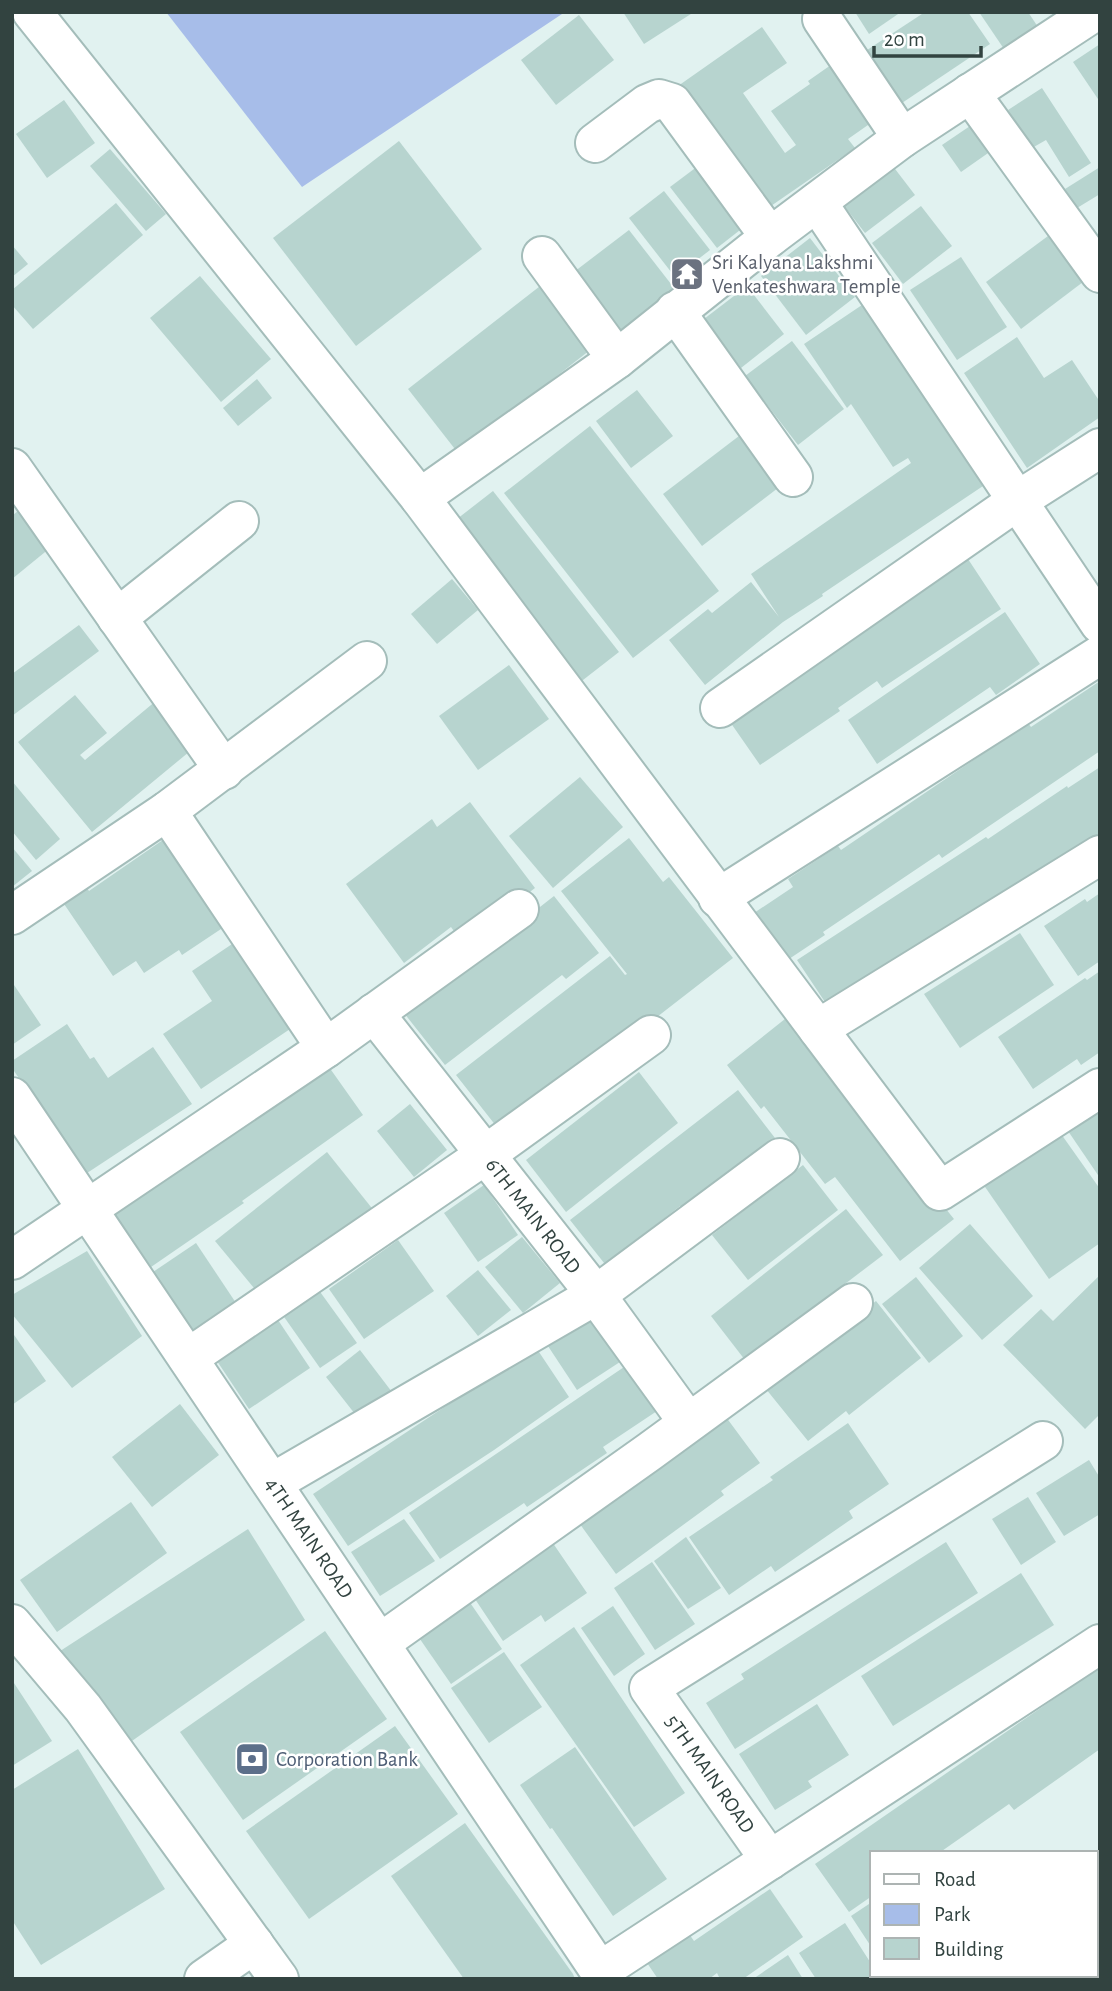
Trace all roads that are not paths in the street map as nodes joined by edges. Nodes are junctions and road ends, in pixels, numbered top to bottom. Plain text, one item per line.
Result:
1 (1094, 12) edge
2 (33, 16) edge
3 (822, 19) dead end
4 (1055, 22) edge
5 (970, 93) junction
6 (902, 138) junction
7 (595, 143) dead end
8 (817, 201) junction
9 (770, 237) junction
10 (542, 256) dead end
11 (1100, 273) edge
12 (675, 311) junction
13 (617, 359) junction
14 (1100, 448) edge
15 (793, 477) dead end
16 (18, 489) edge
17 (419, 498) junction
18 (1017, 501) junction
19 (239, 522) dead end
20 (117, 618) junction
21 (1100, 624) edge
22 (1100, 655) edge
23 (366, 661) dead end
24 (720, 708) dead end
25 (224, 770) junction
26 (167, 811) junction
27 (1100, 855) edge
28 (718, 898) junction
29 (519, 909) dead end
30 (12, 915) edge
31 (374, 1013) junction
32 (818, 1029) junction
33 (651, 1035) dead end
34 (326, 1048) junction
35 (1100, 1088) edge
36 (12, 1097) edge
37 (485, 1155) junction
38 (780, 1158) dead end
39 (89, 1210) junction
40 (12, 1260) edge
41 (596, 1295) junction
42 (853, 1303) dead end
43 (188, 1358) junction
44 (688, 1422) junction
45 (1043, 1441) dead end
46 (272, 1483) junction
47 (12, 1624) edge
48 (380, 1643) junction
49 (1100, 1644) edge
50 (770, 1860) junction
51 (254, 1944) junction
52 (603, 1975) edge
53 (204, 1979) edge
54 (279, 1979) edge

1 - 4 street
2 - 17 street
3 - 6 street
4 - 5 street
5 - 6 street
5 - 11 street
6 - 8 street
7 - 9 street
8 - 9 street
8 - 18 street
9 - 12 street
10 - 13 street
12 - 13 street
12 - 15 street
13 - 17 street
14 - 18 street
16 - 20 street
17 - 28 street
18 - 21 street
18 - 24 street
19 - 20 street
20 - 25 street
22 - 28 street
23 - 25 street
25 - 26 street
26 - 30 street
26 - 34 street
27 - 32 street
28 - 32 street
29 - 31 street
31 - 34 street
31 - 37 street, 6TH MAIN ROAD
32 - 35 street
33 - 37 street
34 - 39 street
36 - 39 street, 4TH MAIN ROAD
37 - 41 street, 6TH MAIN ROAD
37 - 43 street
38 - 41 street
39 - 40 street
39 - 43 street, 4TH MAIN ROAD
41 - 44 street, 6TH MAIN ROAD
41 - 46 street
42 - 44 street
43 - 46 street, 4TH MAIN ROAD
44 - 48 street
45 - 50 street, 5TH MAIN ROAD
46 - 48 street, 4TH MAIN ROAD
47 - 51 street
48 - 52 street, 4TH MAIN ROAD
49 - 50 street
50 - 52 street
51 - 53 street
51 - 54 street

